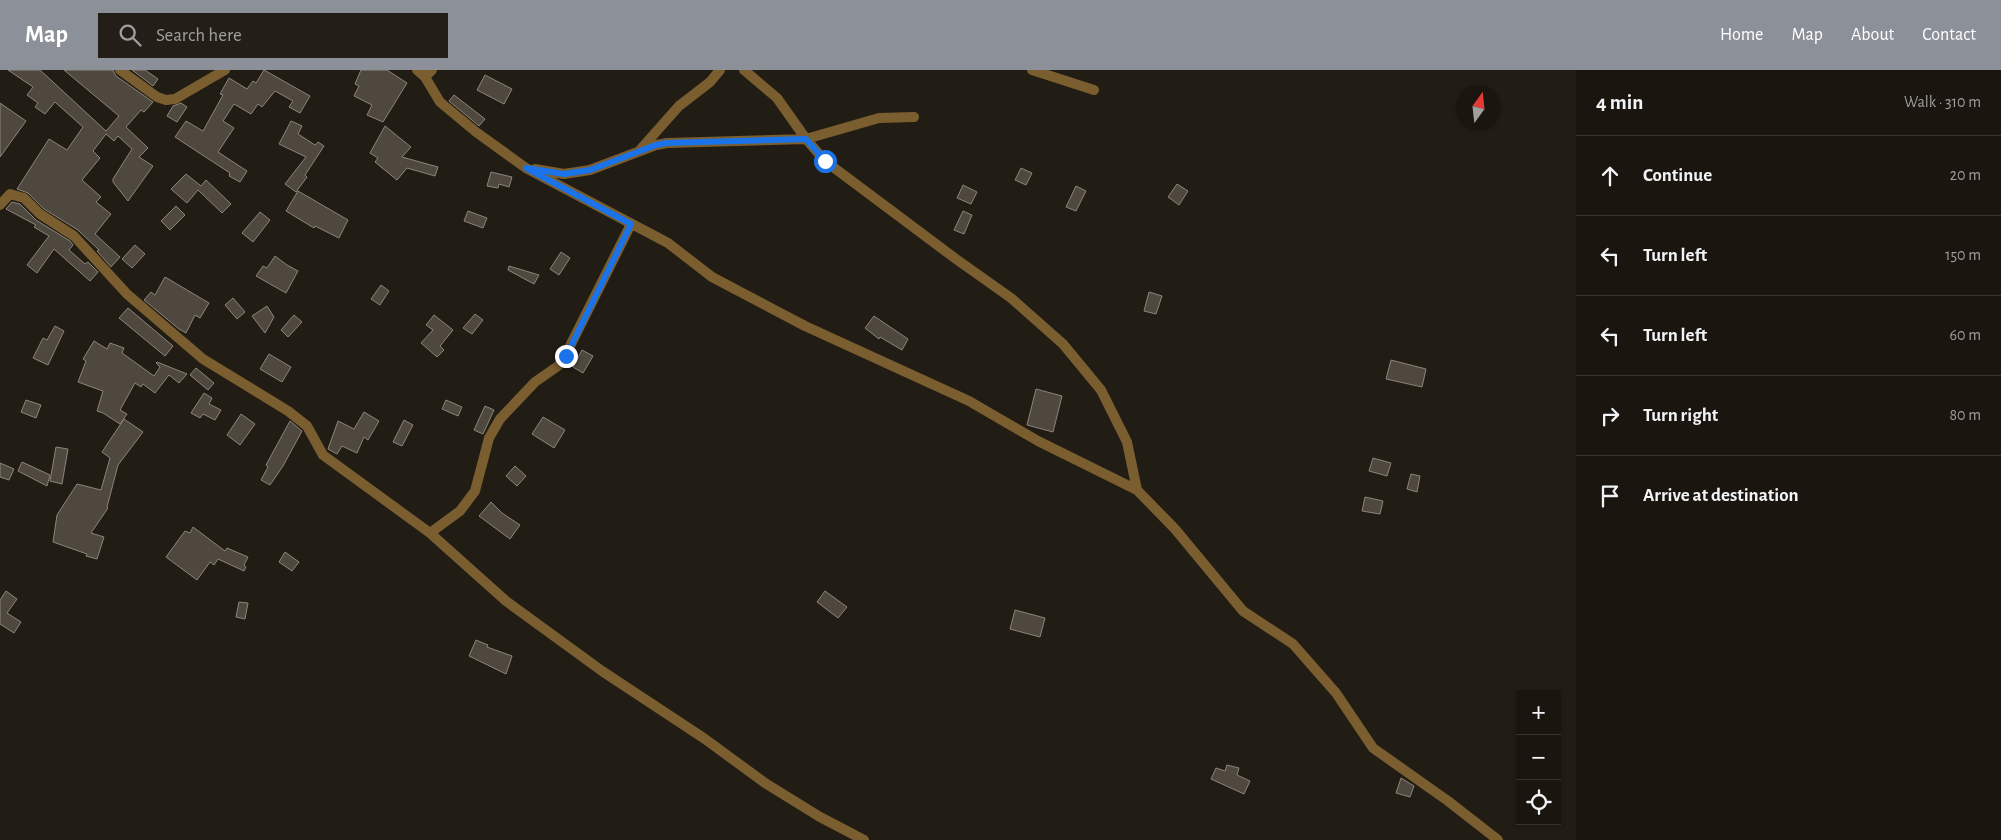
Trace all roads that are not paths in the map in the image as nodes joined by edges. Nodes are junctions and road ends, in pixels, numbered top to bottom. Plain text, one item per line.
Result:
1 (120, 70) edge
2 (224, 70) edge
3 (720, 70) edge
4 (744, 70) edge
5 (1032, 70) edge
6 (424, 72) edge
7 (1094, 90) dead end
8 (914, 117) dead end
9 (806, 139) junction
10 (639, 152) junction
11 (526, 168) junction
12 (0, 205) edge
13 (631, 224) junction
14 (1137, 490) junction
15 (430, 533) junction
16 (864, 840) edge
17 (1498, 840) edge

1 - 2 street
3 - 10 street
4 - 9 street
5 - 7 street
6 - 11 street
8 - 9 street
9 - 10 street
9 - 14 street
10 - 11 street
11 - 13 street
12 - 15 street
13 - 14 street
13 - 15 street
14 - 17 street
15 - 16 street

